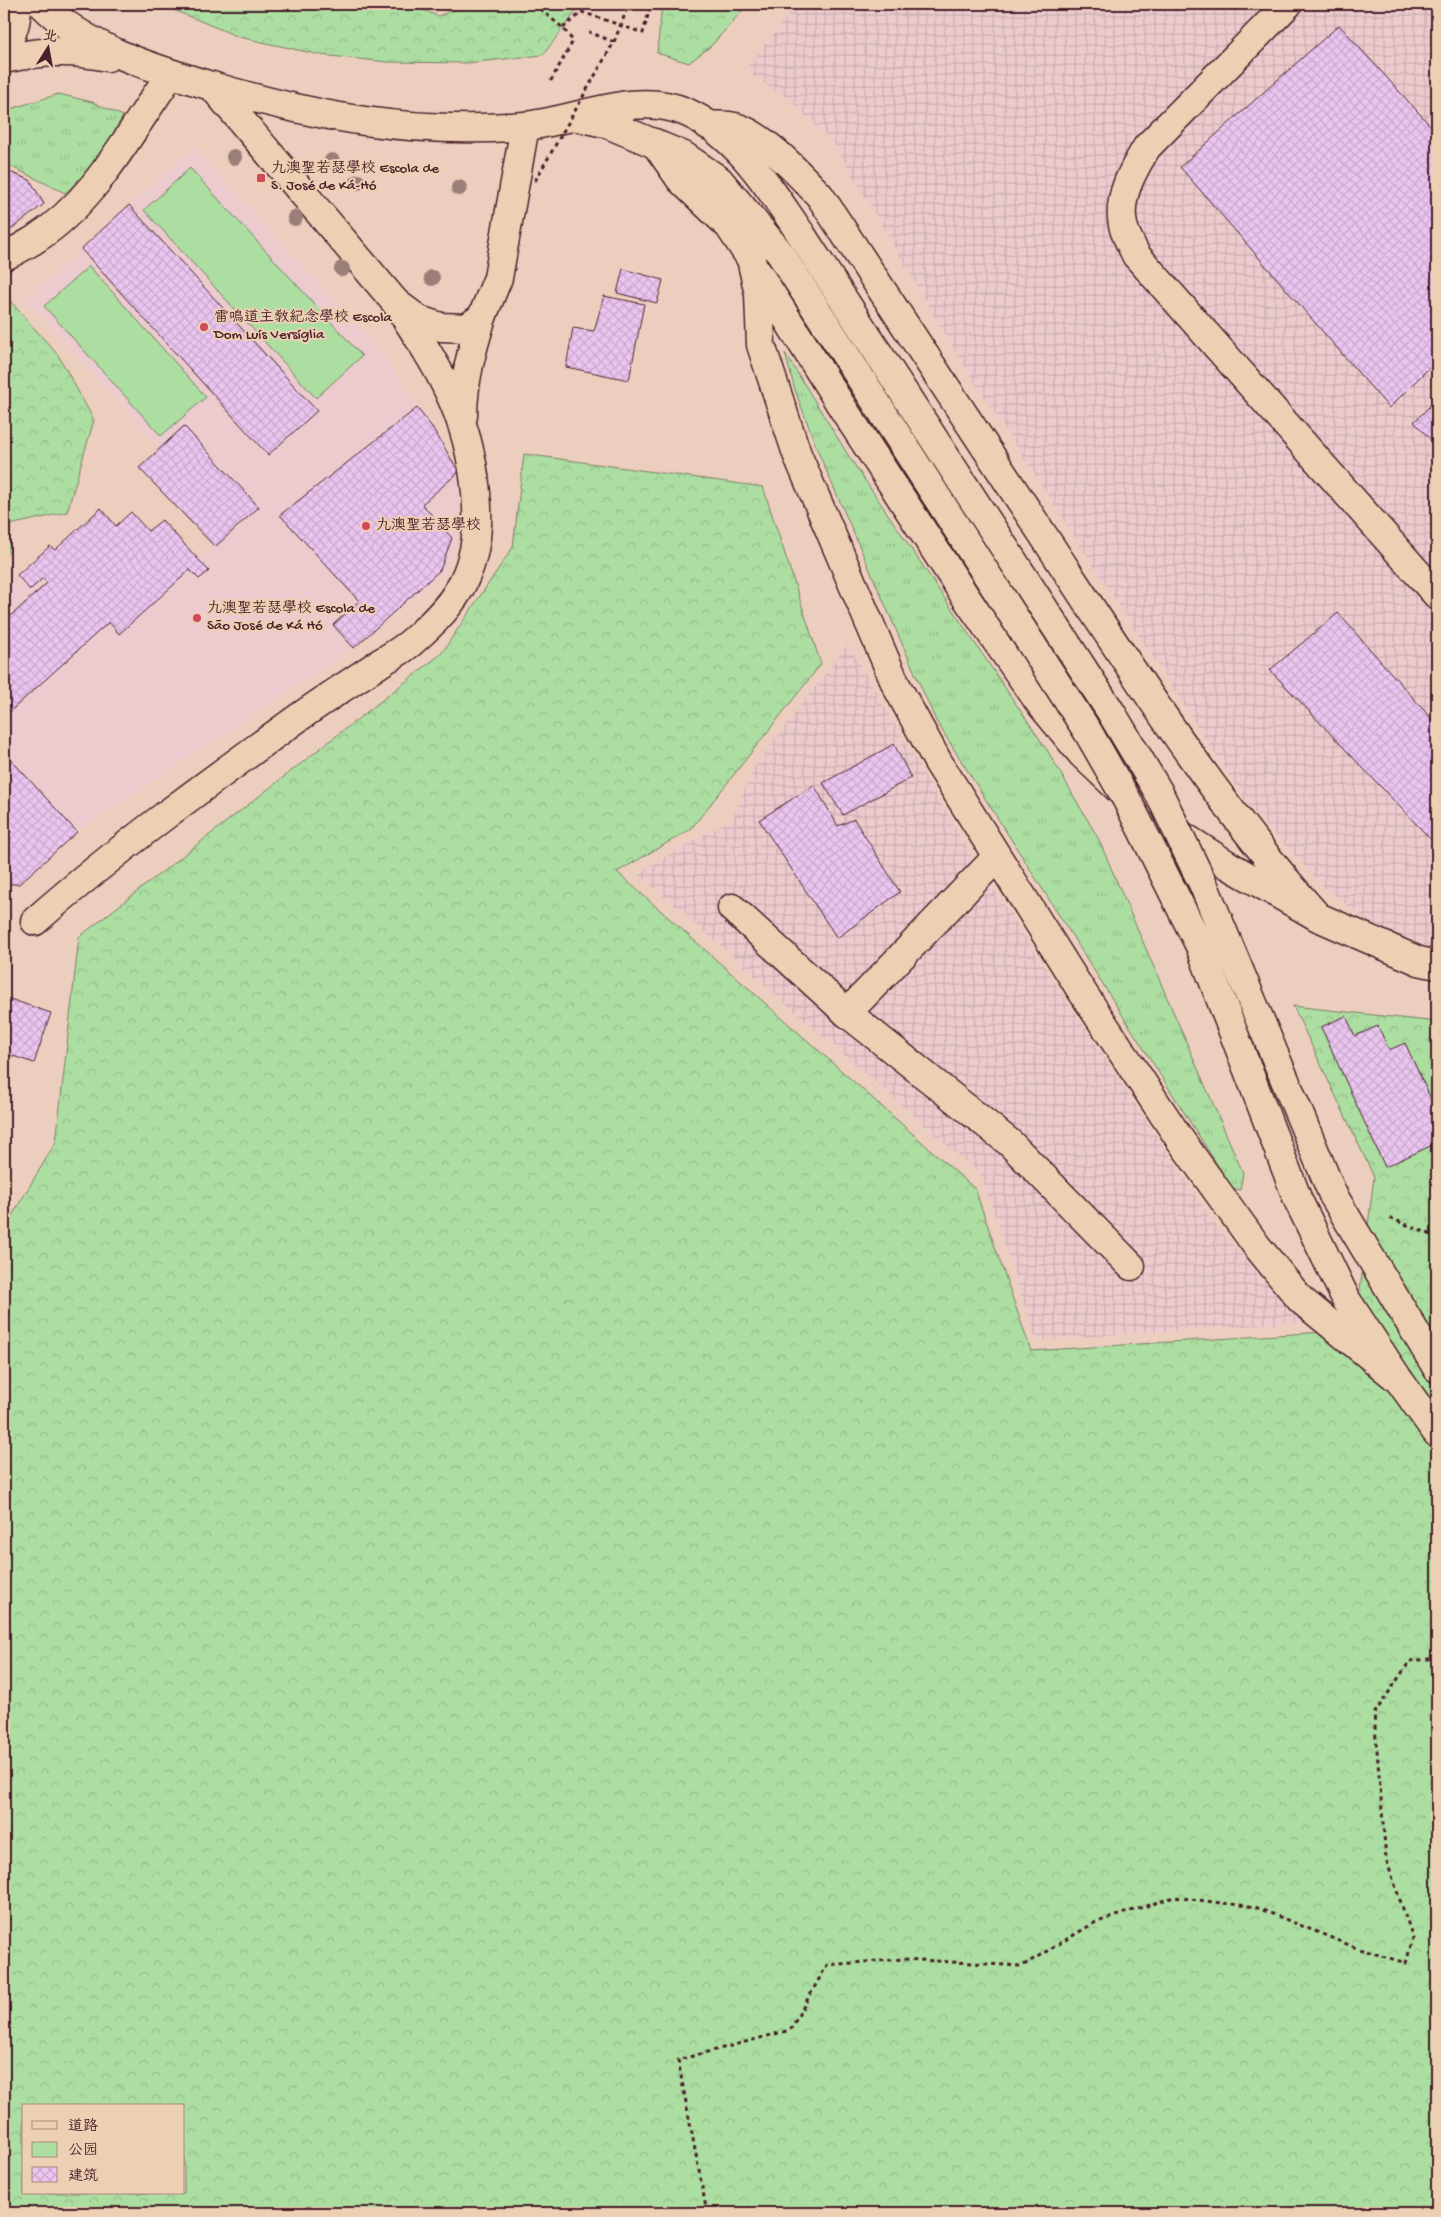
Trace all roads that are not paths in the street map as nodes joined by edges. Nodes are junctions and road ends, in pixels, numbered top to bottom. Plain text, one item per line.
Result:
1 (17, 4) edge
2 (42, 4) edge
3 (1288, 4) edge
4 (4, 47) edge
5 (4, 59) edge
6 (144, 64) junction
7 (170, 74) junction
8 (212, 86) junction
9 (578, 117) junction
10 (708, 125) junction
11 (525, 126) junction
12 (656, 143) junction
13 (4, 256) edge
14 (750, 260) junction
15 (396, 303) junction
16 (482, 317) junction
17 (464, 423) junction
18 (1437, 595) edge
19 (996, 858) junction
20 (732, 908) dead end
21 (1318, 917) junction
22 (35, 921) dead end
23 (1437, 965) edge
24 (847, 1013) junction
25 (1340, 1205) junction
26 (1314, 1230) junction
27 (1131, 1266) dead end
28 (1437, 1368) edge
29 (1399, 1380) junction
30 (1437, 1433) edge

1 - 4 street
2 - 6 street
3 - 18 street
5 - 6 street
6 - 7 street
7 - 8 street
7 - 13 street
8 - 11 street
8 - 15 street
9 - 10 street
9 - 11 street
9 - 12 street
10 - 21 street
10 - 25 street, bridge
11 - 16 street
12 - 14 street
12 - 26 street, bridge
14 - 19 street
14 - 21 street
15 - 16 street
15 - 17 street
16 - 17 street
17 - 22 street
19 - 24 street
19 - 29 street
20 - 24 street
21 - 23 street
24 - 27 street
25 - 26 street
25 - 28 street
26 - 29 street
29 - 30 street

